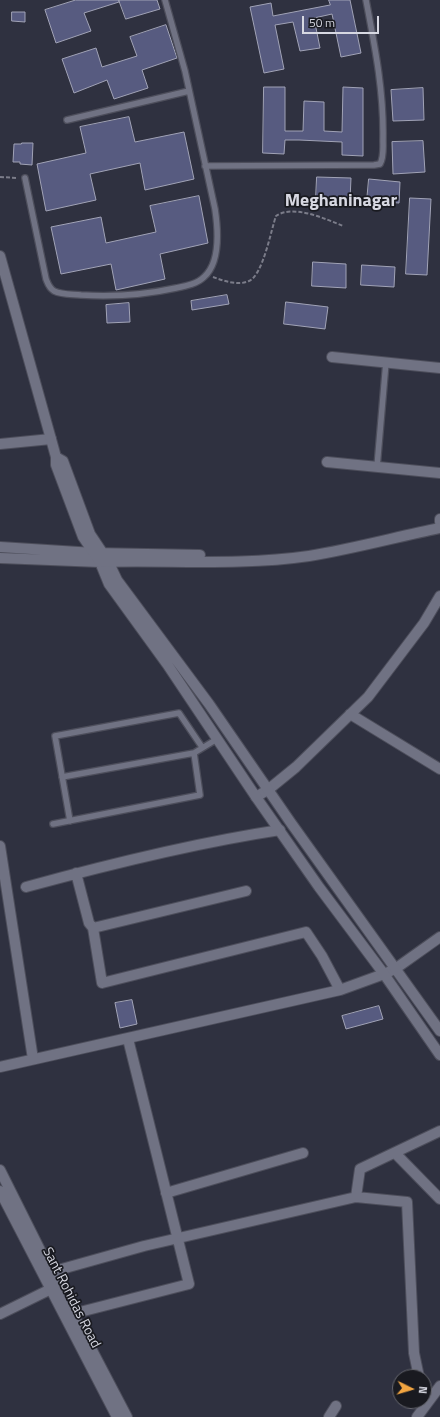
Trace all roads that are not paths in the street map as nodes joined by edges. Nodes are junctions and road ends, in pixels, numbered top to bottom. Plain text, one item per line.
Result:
1 (165, 0) edge
2 (366, 0) edge
3 (189, 91) junction
4 (67, 120) dead end
5 (205, 166) junction
6 (25, 178) road end
7 (0, 256) edge
8 (332, 356) dead end
9 (386, 362) junction
10 (440, 368) edge
11 (51, 439) junction
12 (0, 444) edge
13 (327, 462) dead end
14 (377, 467) junction
15 (440, 473) edge
16 (440, 519) edge
17 (440, 522) edge
18 (440, 528) edge
19 (0, 547) edge
20 (0, 558) edge
21 (101, 558) junction
22 (440, 596) edge
23 (437, 608) edge
24 (178, 672) junction
25 (350, 714) junction
26 (217, 739) junction
27 (202, 747) junction
28 (194, 753) junction
29 (440, 769) edge
30 (62, 777) junction
31 (268, 789) junction
32 (256, 797) junction
33 (70, 821) junction
34 (53, 824) dead end
35 (280, 830) junction
36 (0, 846) edge
37 (76, 873) junction
38 (26, 887) dead end
39 (246, 891) dead end
40 (93, 928) junction
41 (440, 937) edge
42 (395, 969) junction
43 (384, 974) junction
44 (340, 990) junction
45 (440, 1031) edge
46 (128, 1039) junction
47 (440, 1055) edge
48 (33, 1059) junction
49 (0, 1067) edge
50 (440, 1131) edge
51 (303, 1153) dead end
52 (394, 1153) junction
53 (0, 1170) edge
54 (0, 1191) edge
55 (166, 1193) junction
56 (356, 1197) junction
57 (440, 1199) edge
58 (178, 1238) junction
59 (51, 1272) junction
60 (54, 1288) junction
61 (0, 1314) edge
62 (72, 1314) junction
63 (417, 1369) edge
64 (440, 1386) edge
65 (432, 1394) edge
66 (336, 1406) dead end
67 (117, 1417) edge
68 (127, 1417) edge
69 (329, 1417) edge

1 - 3 lane
2 - 5 lane
3 - 4 lane
3 - 5 lane
5 - 6 lane
7 - 11 street
8 - 9 street
9 - 10 street
9 - 14 lane
11 - 12 street
11 - 21 street
13 - 14 street
14 - 15 street
16 - 17 street
17 - 21 street
18 - 21 street
19 - 21 street
20 - 21 street
21 - 24 street
22 - 23 street
23 - 25 street
24 - 26 street
24 - 31 street
25 - 29 street
25 - 31 street
26 - 27 lane
26 - 32 street
27 - 28 lane
27 - 30 lane
28 - 30 lane
28 - 33 lane
30 - 33 lane
31 - 32 street
31 - 42 street
32 - 35 street
33 - 34 lane
35 - 37 street
35 - 43 street
36 - 48 street
37 - 38 street
37 - 40 street
39 - 40 street
40 - 44 street
41 - 42 street
42 - 43 street
42 - 45 street
43 - 44 street
43 - 47 street
44 - 46 street
46 - 48 street
46 - 55 street
48 - 49 street
50 - 52 street
51 - 55 street
52 - 56 street
52 - 57 street
53 - 59 street
54 - 60 street, Sant Rohidas Road
55 - 58 street
56 - 58 street
56 - 63 street
58 - 59 street
58 - 62 street
59 - 60 street
60 - 61 street
60 - 62 street
60 - 67 street, Sant Rohidas Road
62 - 68 street
64 - 65 street
66 - 69 street

